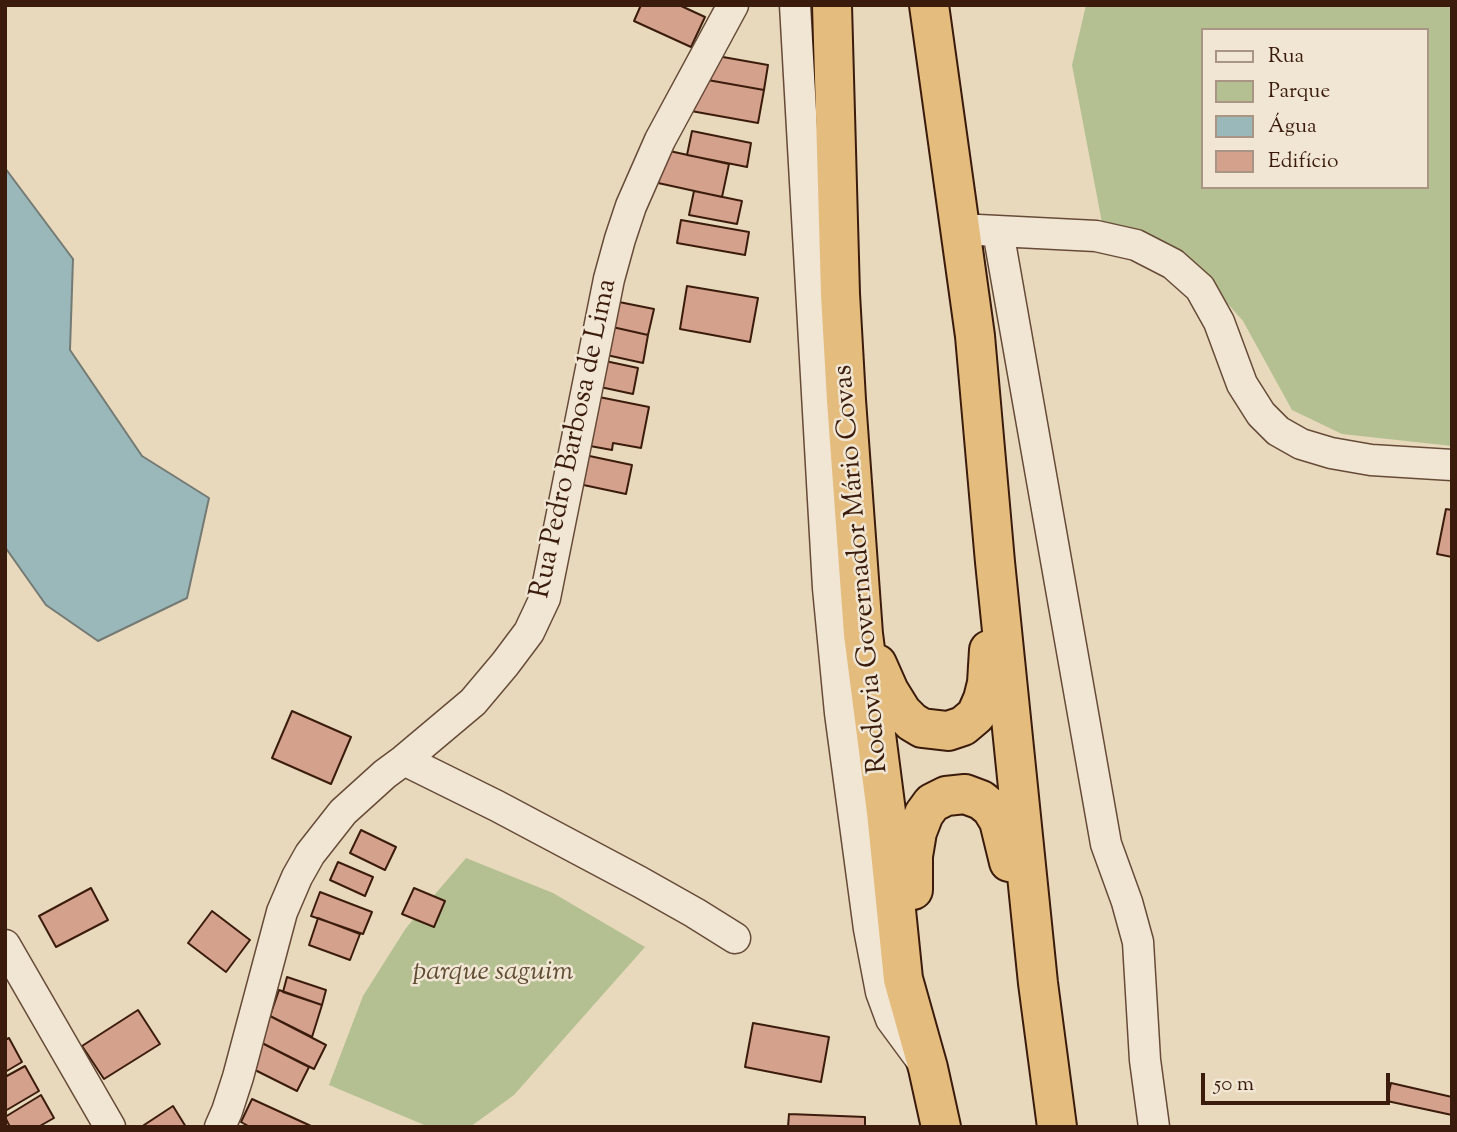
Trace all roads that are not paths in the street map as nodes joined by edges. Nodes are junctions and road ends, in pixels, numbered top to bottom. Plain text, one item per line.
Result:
1 (733, 5) edge
2 (795, 5) edge
3 (832, 5) edge
4 (929, 5) edge
5 (961, 229) junction
6 (998, 231) junction
7 (1452, 465) edge
8 (995, 562) junction
9 (863, 634) junction
10 (404, 760) junction
11 (735, 938) dead end
12 (5, 944) edge
13 (904, 979) junction
14 (1038, 983) junction
15 (928, 1068) junction
16 (110, 1127) edge
17 (220, 1127) edge
18 (941, 1127) edge
19 (1057, 1127) edge
20 (1154, 1127) edge

1 - 10 street, Rua Pedro Barbosa de Lima
2 - 15 street
3 - 9 highway, Rodovia Governador Mário Covas
4 - 5 highway
5 - 6 street
5 - 8 highway
6 - 7 street
6 - 20 street
8 - 9 highway
8 - 14 highway
9 - 13 highway, Rodovia Governador Mário Covas
10 - 11 street
10 - 17 street, Rua Pedro Barbosa de Lima
12 - 16 street
13 - 14 highway
13 - 15 highway, Rodovia Governador Mário Covas
14 - 19 highway
15 - 18 highway, Rodovia Governador Mário Covas

